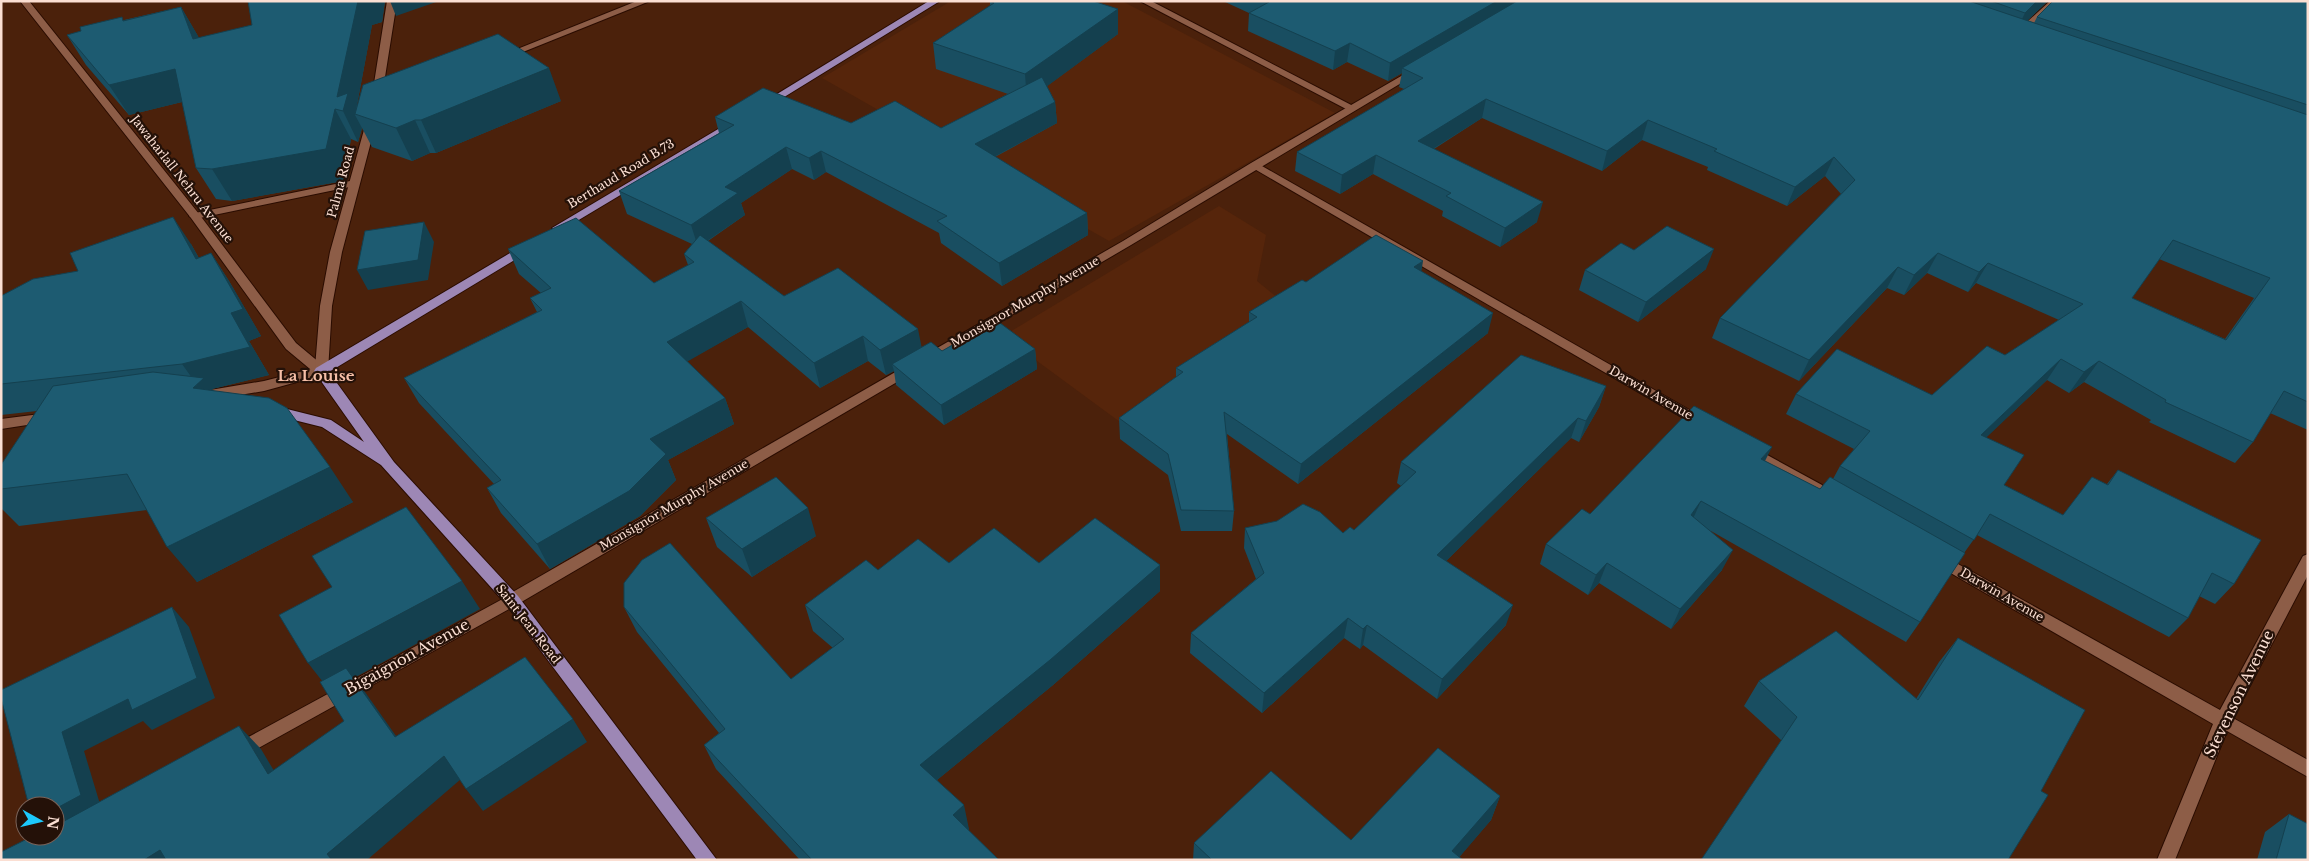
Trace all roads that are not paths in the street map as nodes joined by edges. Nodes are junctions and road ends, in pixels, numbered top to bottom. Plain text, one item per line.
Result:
1 (24, 1) edge
2 (392, 1) edge
3 (646, 1) edge
4 (936, 1) edge
5 (1144, 1) edge
6 (2056, 1) edge
7 (2017, 37) edge
8 (492, 61) edge
9 (1427, 64) edge
10 (1352, 108) junction
11 (1255, 165) junction
12 (355, 183) junction
13 (195, 216) junction
14 (321, 370) junction
15 (200, 400) joint
16 (230, 406) edge
17 (263, 410) edge
18 (58, 416) edge
19 (1, 424) edge
20 (1715, 430) edge
21 (1741, 445) edge
22 (389, 466) junction
23 (1827, 494) edge
24 (1930, 554) edge
25 (2308, 560) edge
26 (512, 600) junction
27 (2222, 722) junction
28 (224, 759) edge
29 (2308, 770) edge
30 (708, 860) edge
31 (2166, 860) edge

1 - 13 street, Jawaharlall Nehru Avenue
2 - 12 main road, Palma Road
3 - 8 street
4 - 14 main road, Berthaud Road B.73
5 - 10 street
6 - 7 street
9 - 10 street, Monsignor Murphy Avenue
10 - 11 street, Monsignor Murphy Avenue
11 - 20 street, Darwin Avenue
11 - 26 street, Monsignor Murphy Avenue
12 - 13 street
12 - 14 main road, Palma Road
13 - 14 street, Jawaharlall Nehru Avenue
14 - 15 street
14 - 22 main road, Saint Jean Road
15 - 16 main road
17 - 22 main road
18 - 19 street
21 - 23 street
22 - 26 main road, Saint Jean Road
24 - 27 street, Darwin Avenue
25 - 27 street, Stevenson Avenue
26 - 28 street, Bigaignon Avenue
26 - 30 main road, Saint Jean Road
27 - 29 street, Darwin Avenue
27 - 31 street, Stevenson Avenue

